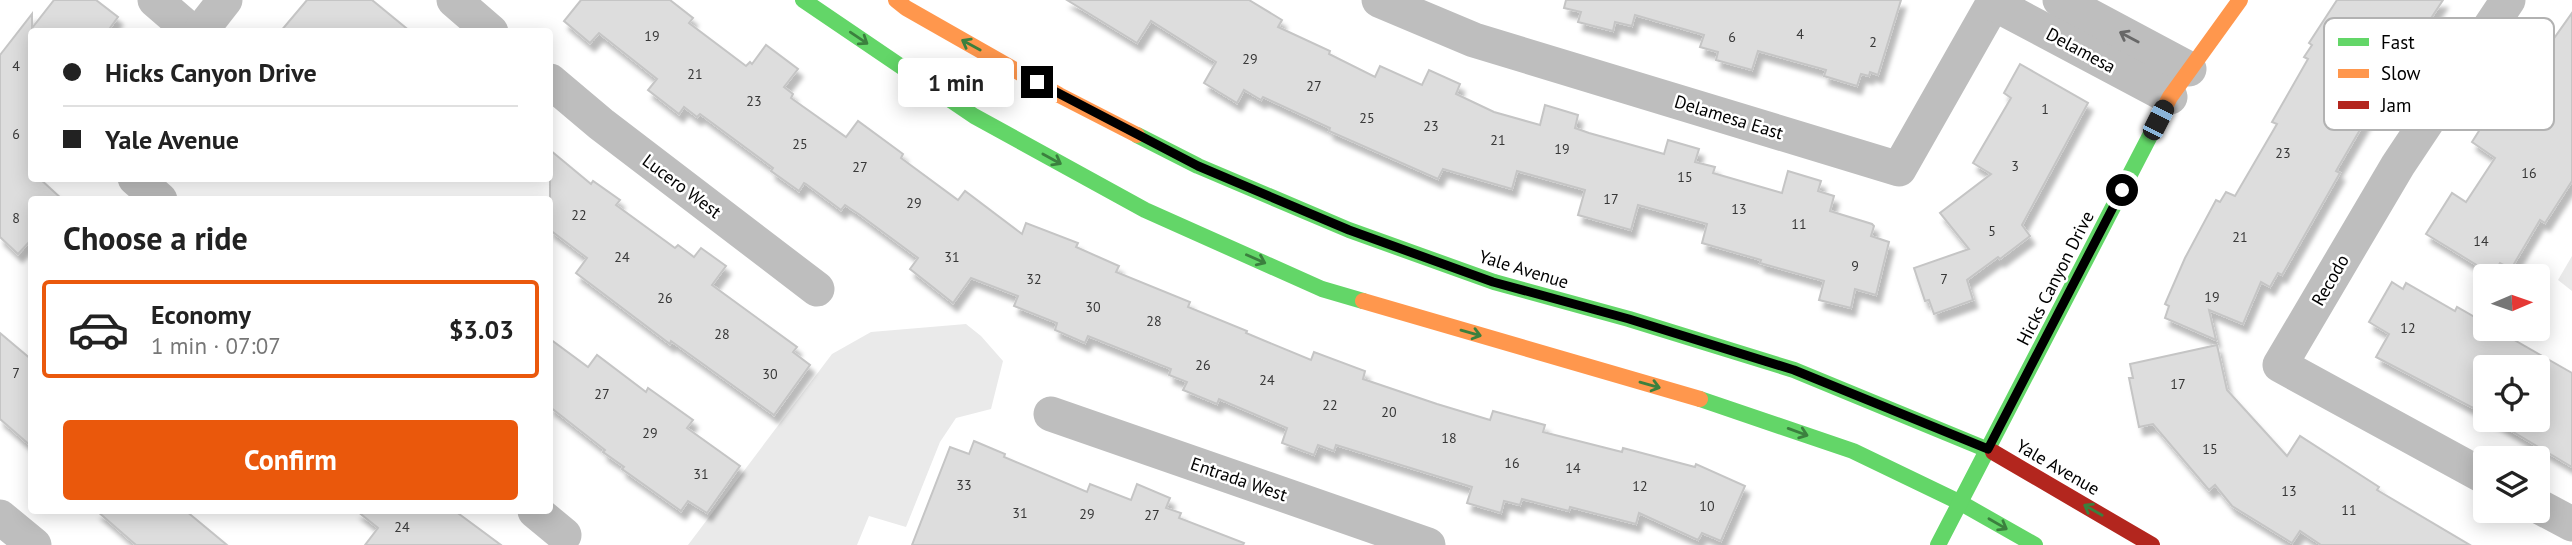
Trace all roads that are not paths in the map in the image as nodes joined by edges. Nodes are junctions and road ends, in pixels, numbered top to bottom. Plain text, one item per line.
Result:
1 (155, 0) edge
2 (225, 0) edge
3 (454, 0) edge
4 (803, 0) edge
5 (896, 0) edge
6 (1379, 0) edge
7 (2060, 0) edge
8 (2240, 0) edge
9 (2508, 0) edge
10 (1994, 2) edge
11 (2496, 18) edge
12 (187, 28) edge
13 (203, 28) edge
14 (486, 28) edge
15 (2180, 83) junction
16 (553, 84) edge
17 (2421, 130) edge
18 (140, 182) edge
19 (155, 196) edge
20 (817, 289) dead end
21 (1051, 414) dead end
22 (1988, 449) junction
23 (2473, 470) edge
24 (1961, 503) junction
25 (2550, 512) edge
26 (539, 514) edge
27 (0, 517) edge
28 (2572, 524) edge
29 (564, 535) dead end
30 (34, 545) edge
31 (1428, 545) edge
32 (1938, 545) edge
33 (2035, 545) edge
34 (2152, 545) edge

1 - 12 street
2 - 13 street
3 - 14 street
4 -> 24 main road
22 -> 5 main road, Yale Avenue
6 - 10 street, Delamesa East
15 -> 7 street, Delamesa
8 - 15 main road, Hicks Canyon Drive
9 - 11 street, Recodo
10 - 15 street, Delamesa
15 - 22 main road, Hicks Canyon Drive
16 - 20 street, Lucero West
17 - 23 street, Recodo
18 - 19 street
21 - 31 street, Entrada West
22 - 24 main road, Hicks Canyon Drive
34 -> 22 main road, Yale Avenue
24 - 32 main road, Hicks Canyon Drive
24 -> 33 main road
25 - 28 street
26 - 29 street
27 - 30 street

